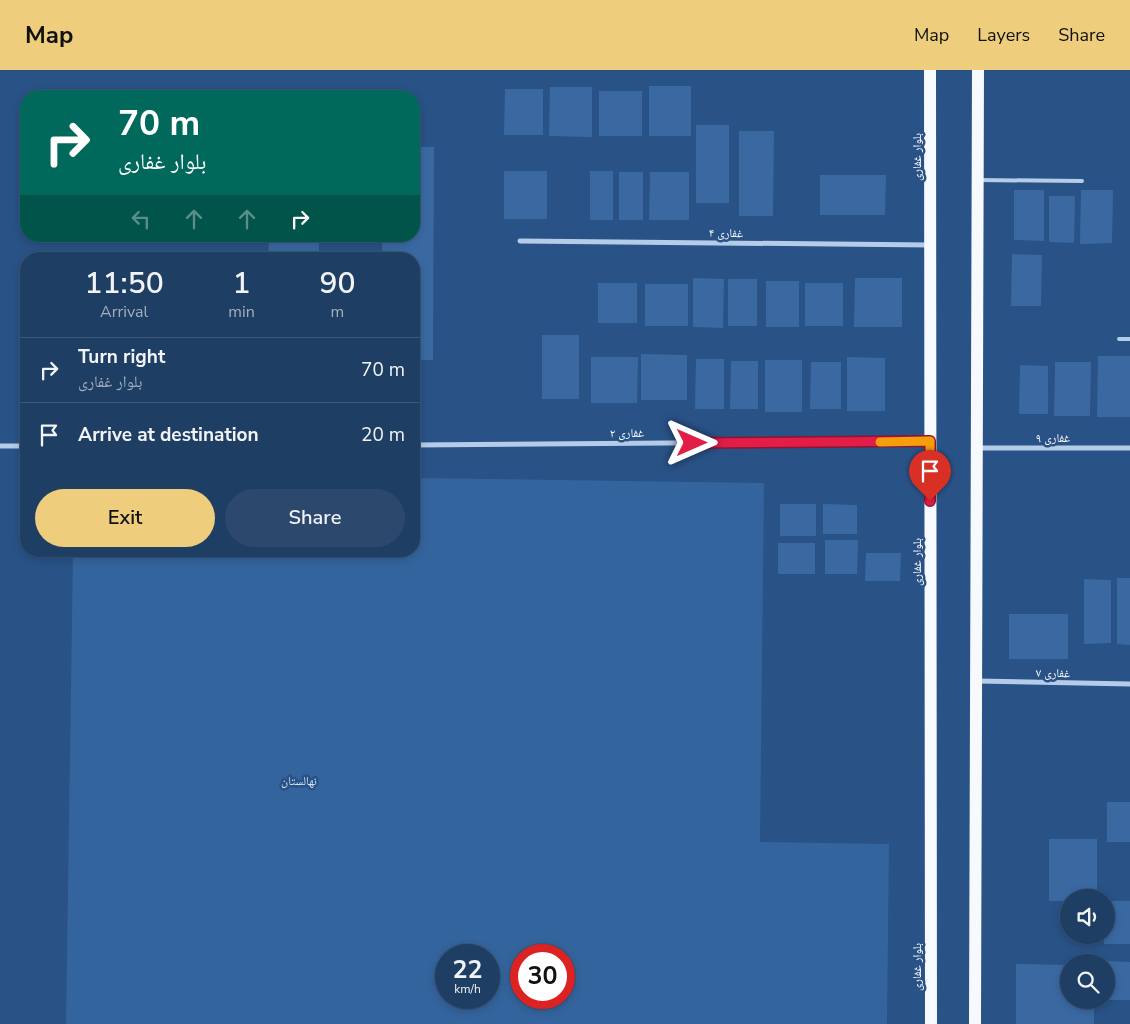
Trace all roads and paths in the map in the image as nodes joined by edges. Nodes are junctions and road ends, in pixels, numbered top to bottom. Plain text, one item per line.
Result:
1 (930, 70) edge
2 (978, 70) edge
3 (978, 180) junction
4 (1082, 181) dead end
5 (520, 241) dead end
6 (931, 245) junction
7 (1119, 339) dead end
8 (1130, 339) edge
9 (930, 441) junction
10 (420, 445) edge
11 (0, 446) edge
12 (20, 446) edge
13 (977, 448) junction
14 (1130, 448) edge
15 (976, 681) junction
16 (1130, 684) edge
17 (931, 1024) edge
18 (975, 1024) edge

1 - 6 main road, بلوار غفاری
2 - 3 main road
3 - 4 lane
3 - 13 main road
5 - 6 street, غفاری ۴
6 - 9 main road, بلوار غفاری
7 - 8 lane
9 - 10 street, غفاری ۲
9 - 17 main road, بلوار غفاری
11 - 12 street
13 - 14 street, غفاری ۹
13 - 15 main road
15 - 16 street, غفاری ۷
15 - 18 main road

